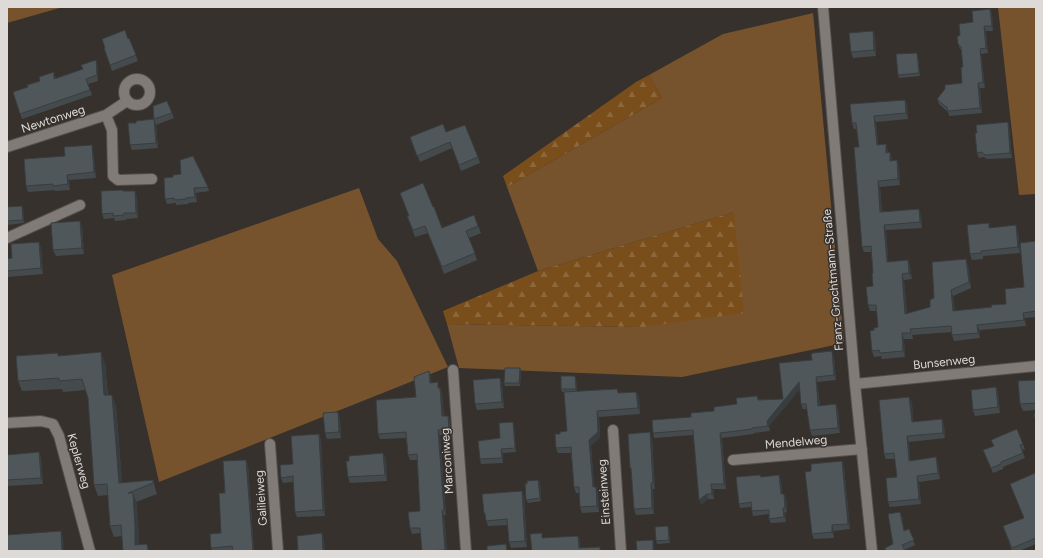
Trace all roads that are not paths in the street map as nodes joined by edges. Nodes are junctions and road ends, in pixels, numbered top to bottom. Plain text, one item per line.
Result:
1 (823, 7) edge
2 (127, 101) dead end
3 (106, 116) junction
4 (7, 147) edge
5 (152, 179) dead end
6 (80, 205) dead end
7 (7, 238) edge
8 (1036, 366) edge
9 (454, 370) dead end
10 (855, 384) junction
11 (7, 423) edge
12 (613, 430) dead end
13 (270, 444) dead end
14 (862, 449) junction
15 (733, 460) dead end
16 (90, 551) edge
17 (278, 551) edge
18 (466, 551) edge
19 (621, 551) edge
20 (872, 551) edge

1 - 10 street, Franz-Grochtmann-Straße
2 - 3 street, Newtonweg
3 - 4 street, Newtonweg
3 - 5 street
6 - 7 street
8 - 10 street, Bunsenweg
9 - 18 street, Marconiweg
10 - 14 street, Franz-Grochtmann-Straße
11 - 16 street, Keplerweg
12 - 19 street, Einsteinweg
13 - 17 street, Galileiweg
14 - 15 street, Mendelweg
14 - 20 street, Franz-Grochtmann-Straße

